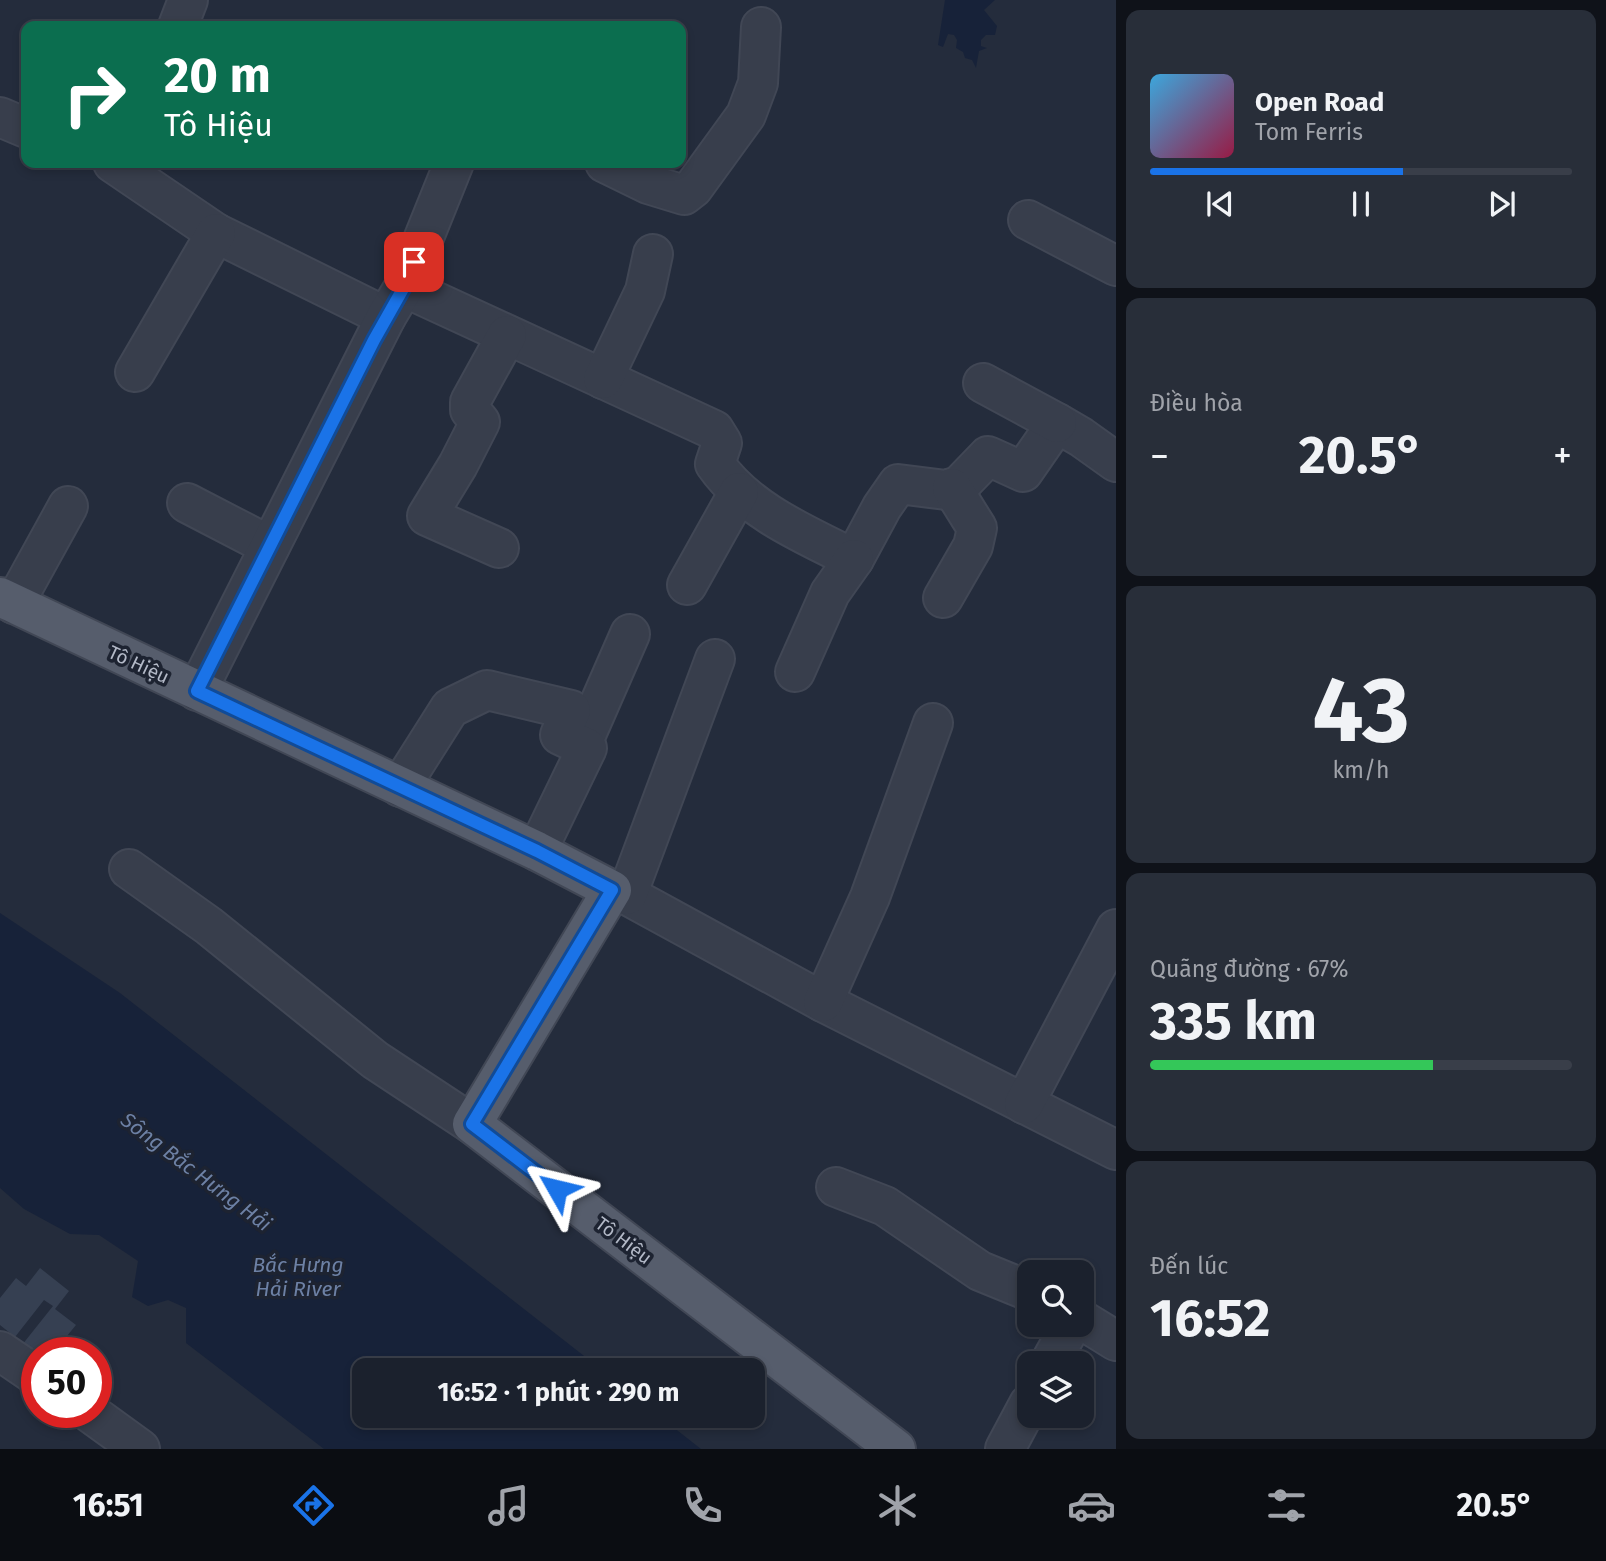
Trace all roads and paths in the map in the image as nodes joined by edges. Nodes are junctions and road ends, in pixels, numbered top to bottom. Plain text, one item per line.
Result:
1 (188, 0) edge
2 (180, 21) edge
3 (761, 27) dead end
4 (0, 117) edge
5 (21, 126) edge
6 (120, 168) edge
7 (452, 168) edge
8 (615, 168) edge
9 (1028, 220) dead end
10 (216, 233) junction
11 (653, 254) dead end
12 (1116, 266) edge
13 (395, 302) junction
14 (507, 335) junction
15 (135, 372) dead end
16 (603, 379) junction
17 (983, 383) dead end
18 (1057, 423) junction
19 (1116, 462) edge
20 (952, 488) junction
21 (739, 492) junction
22 (187, 503) dead end
23 (68, 506) dead end
24 (270, 546) junction
25 (499, 548) dead end
26 (854, 559) junction
27 (687, 585) dead end
28 (943, 598) dead end
29 (7, 601) edge
30 (630, 635) dead end
31 (715, 659) dead end
32 (795, 672) dead end
33 (197, 691) junction
34 (933, 723) dead end
35 (581, 746) junction
36 (400, 787) junction
37 (537, 851) junction
38 (128, 869) dead end
39 (619, 892) junction
40 (1116, 929) edge
41 (823, 1002) junction
42 (1024, 1104) junction
43 (472, 1124) junction
44 (1116, 1150) edge
45 (836, 1187) dead end
46 (1017, 1286) edge
47 (1094, 1327) edge
48 (1116, 1341) edge
49 (0, 1351) edge
50 (21, 1365) edge
51 (1017, 1427) edge
52 (111, 1428) edge
53 (140, 1449) edge
54 (896, 1449) edge
55 (1006, 1449) edge

1 - 2 street
3 - 8 street
4 - 5 street
6 - 10 street
7 - 13 street
9 - 12 street
10 - 13 street
10 - 15 street
11 - 16 street
13 - 14 street
13 - 24 street
14 - 16 street
14 - 25 street
16 - 21 street
17 - 18 street
18 - 19 street
18 - 20 street
20 - 26 street
20 - 28 street
21 - 26 street
21 - 27 street
22 - 24 street
23 - 29 street
24 - 33 street
26 - 32 street
29 - 33 main road, Tô Hiệu
30 - 35 street
31 - 39 street
33 - 36 main road, Tô Hiệu
34 - 41 street
35 - 36 street
35 - 37 street
36 - 37 main road, Tô Hiệu
37 - 39 main road, Tô Hiệu
38 - 43 street
39 - 41 street
39 - 43 main road
40 - 42 street
41 - 42 street
42 - 44 street
43 - 54 main road, Tô Hiệu
45 - 46 street
47 - 48 street
49 - 50 street
51 - 55 street
52 - 53 street

